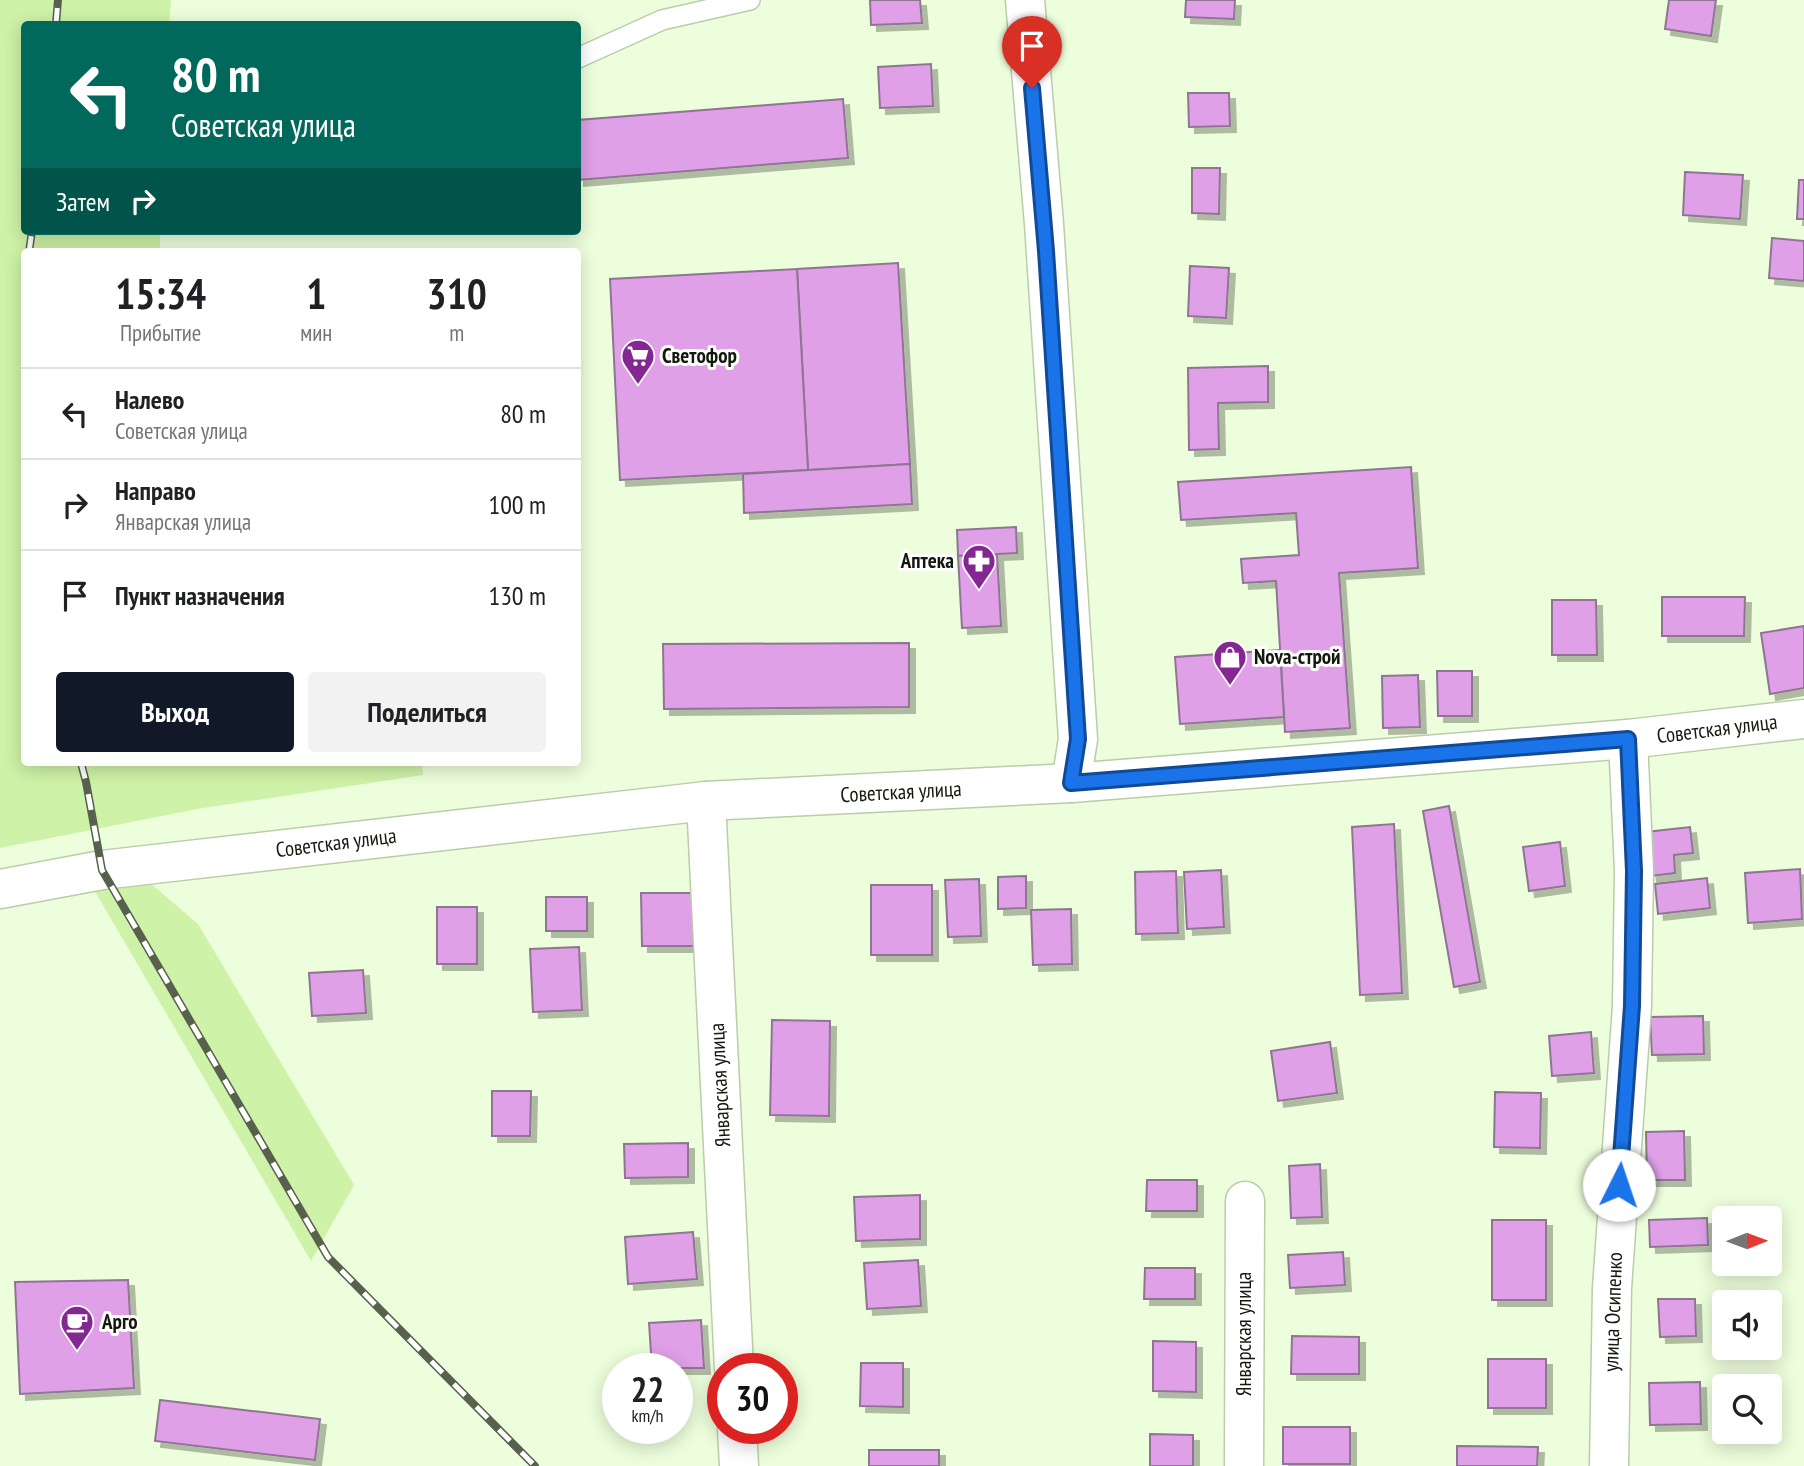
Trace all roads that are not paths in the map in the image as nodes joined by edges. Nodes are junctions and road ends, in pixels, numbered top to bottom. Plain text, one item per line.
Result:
1 (750, 0) edge
2 (1025, 0) edge
3 (581, 57) edge
4 (1804, 719) edge
5 (1628, 739) junction
6 (1071, 783) junction
7 (706, 801) junction
8 (0, 889) edge
9 (1245, 1201) dead end
10 (733, 1353) edge
11 (738, 1444) edge
12 (739, 1466) edge
13 (1244, 1466) edge
14 (1609, 1466) edge

1 - 3 lane
2 - 6 street
4 - 5 street, Советская улица
5 - 6 street, Советская улица
5 - 14 street, улица Осипенко
6 - 7 street, Советская улица
7 - 8 street, Советская улица
7 - 10 street, Январская улица
9 - 13 street, Январская улица
11 - 12 street

